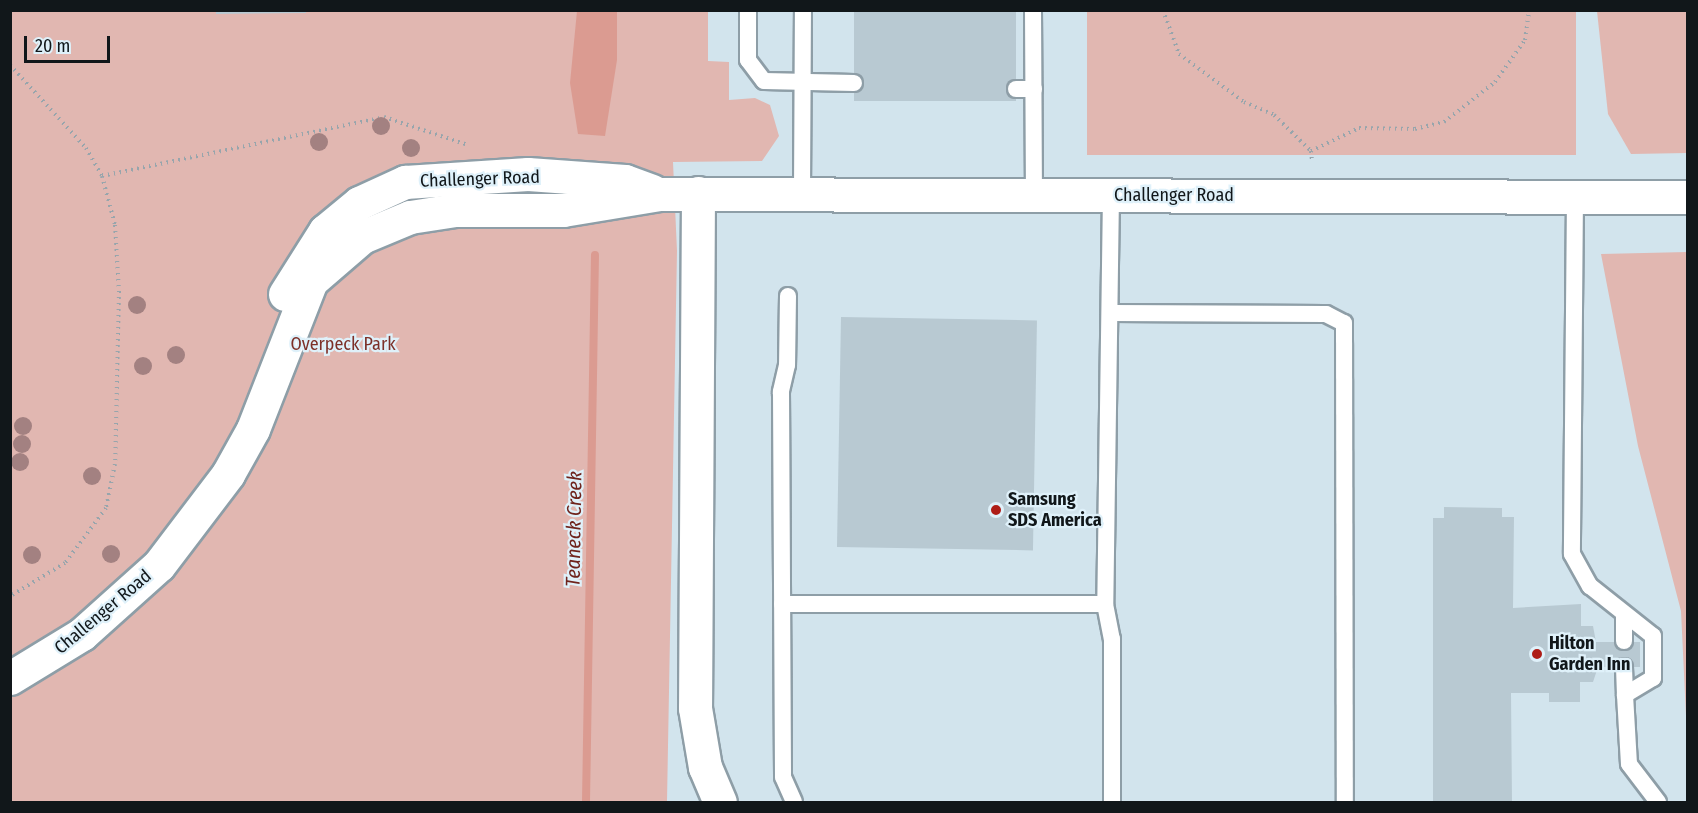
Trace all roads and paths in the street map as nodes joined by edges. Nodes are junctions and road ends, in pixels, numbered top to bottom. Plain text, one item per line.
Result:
1 (748, 10) edge
2 (803, 10) edge
3 (1033, 10) edge
4 (1163, 10) edge
5 (1530, 10) edge
6 (10, 65) edge
7 (854, 83) dead end
8 (803, 84) junction
9 (1016, 89) dead end
10 (1034, 89) junction
11 (473, 148) dead end
12 (1311, 151) junction
13 (1312, 161) dead end
14 (102, 176) junction
15 (698, 193) junction
16 (802, 193) junction
17 (1111, 194) junction
18 (1034, 195) junction
19 (1575, 196) junction
20 (1688, 197) edge
21 (788, 296) dead end
22 (1112, 313) junction
23 (10, 596) edge
24 (782, 604) junction
25 (1105, 604) junction
26 (1624, 615) junction
27 (1624, 641) dead end
28 (1624, 667) dead end
29 (10, 678) edge
30 (1625, 695) junction
31 (720, 802) edge
32 (795, 802) edge
33 (1112, 802) edge
34 (1345, 802) edge
35 (1658, 802) edge

1 - 8 lane
2 - 8 lane
3 - 10 lane
4 - 12 path
5 - 12 path
6 - 14 path
7 - 8 lane
8 - 16 lane
9 - 10 lane
10 - 18 lane
11 - 14 path
12 - 13 path
14 - 23 path
15 - 16 main road, Challenger Road
15 - 29 main road, Challenger Road
15 - 31 main road
16 - 18 main road, Challenger Road
17 - 18 main road, Challenger Road
17 - 19 main road, Challenger Road
17 - 22 lane
19 - 20 main road, Challenger Road
19 - 26 lane
21 - 24 lane
22 - 25 lane
22 - 34 lane
24 - 25 lane
24 - 32 lane
25 - 33 lane
26 - 27 lane
26 - 30 lane
28 - 30 lane
30 - 35 lane

